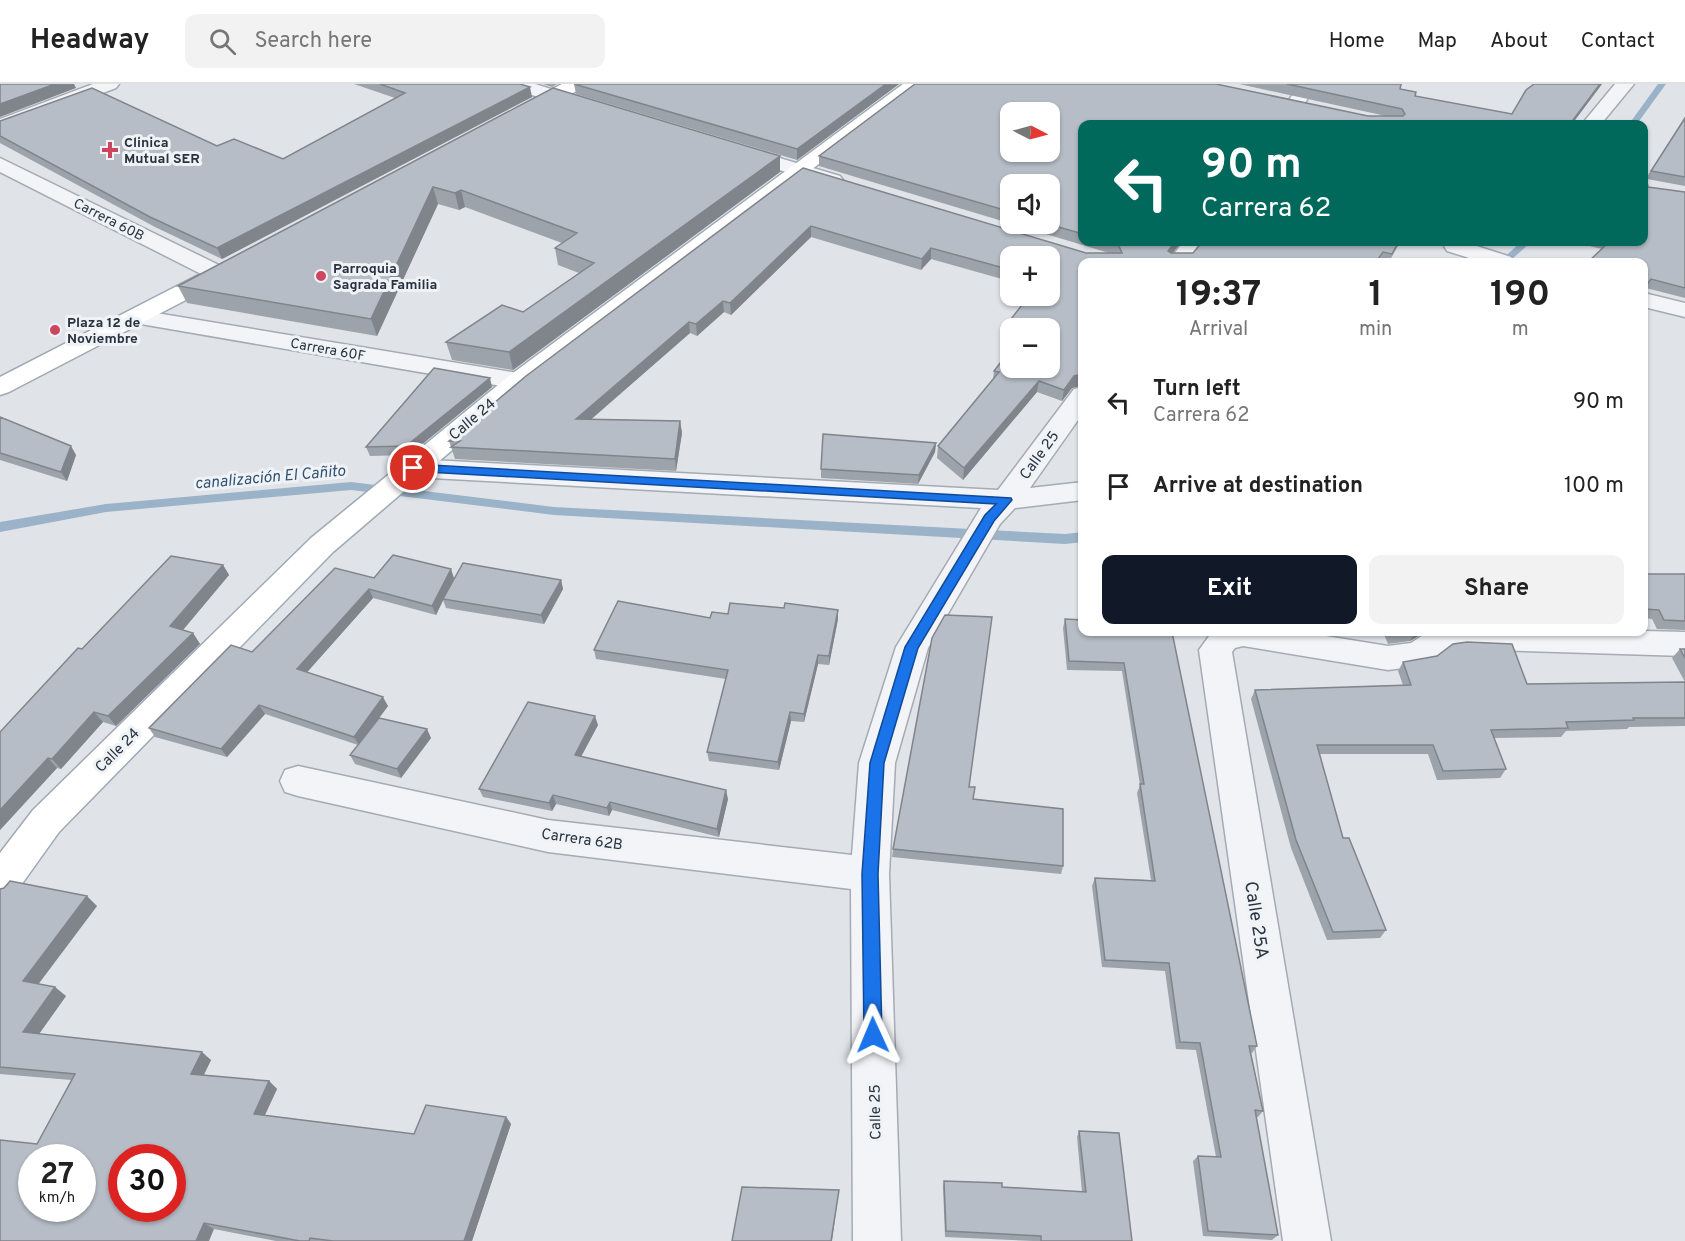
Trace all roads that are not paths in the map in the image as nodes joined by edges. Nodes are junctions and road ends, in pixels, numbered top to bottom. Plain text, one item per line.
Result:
1 (110, 84) edge
2 (516, 84) edge
3 (576, 84) edge
4 (915, 84) edge
5 (1309, 84) edge
6 (1626, 84) edge
7 (555, 96) junction
8 (1273, 99) edge
9 (1296, 104) junction
10 (1319, 109) edge
11 (600, 110) edge
12 (1284, 120) edge
13 (1594, 120) edge
14 (502, 124) edge
15 (0, 126) edge
16 (722, 146) edge
17 (0, 164) edge
18 (800, 170) junction
19 (857, 187) edge
20 (1455, 250) edge
21 (1487, 258) edge
22 (240, 263) edge
23 (219, 274) junction
24 (1648, 301) edge
25 (1685, 310) edge
26 (138, 317) junction
27 (518, 381) junction
28 (0, 387) edge
29 (1078, 401) edge
30 (407, 473) junction
31 (1078, 492) edge
32 (998, 509) junction
33 (1235, 636) edge
34 (1254, 636) edge
35 (1685, 644) edge
36 (298, 781) dead end
37 (870, 874) junction
38 (0, 883) edge
39 (877, 1241) edge
40 (1306, 1241) edge

1 - 15 street
2 - 7 street
3 - 7 main road
4 - 18 main road, Calle 24
5 - 9 street
6 - 13 street
7 - 11 street
7 - 14 main road
8 - 9 street
9 - 10 street
9 - 12 street
16 - 18 street
17 - 23 street, Carrera 60B
18 - 19 street
18 - 27 main road, Calle 24
20 - 21 street
22 - 23 main road
23 - 26 main road
24 - 25 street
26 - 27 street, Carrera 60F
26 - 28 main road
27 - 30 main road, Calle 24
29 - 32 street, Calle 25
30 - 32 street
30 - 38 main road, Calle 24
31 - 32 street
32 - 37 street, Calle 25
33 - 40 street, Calle 25A
34 - 35 street, Calle 25A
36 - 37 street, Carrera 62B
37 - 39 street, Calle 25

